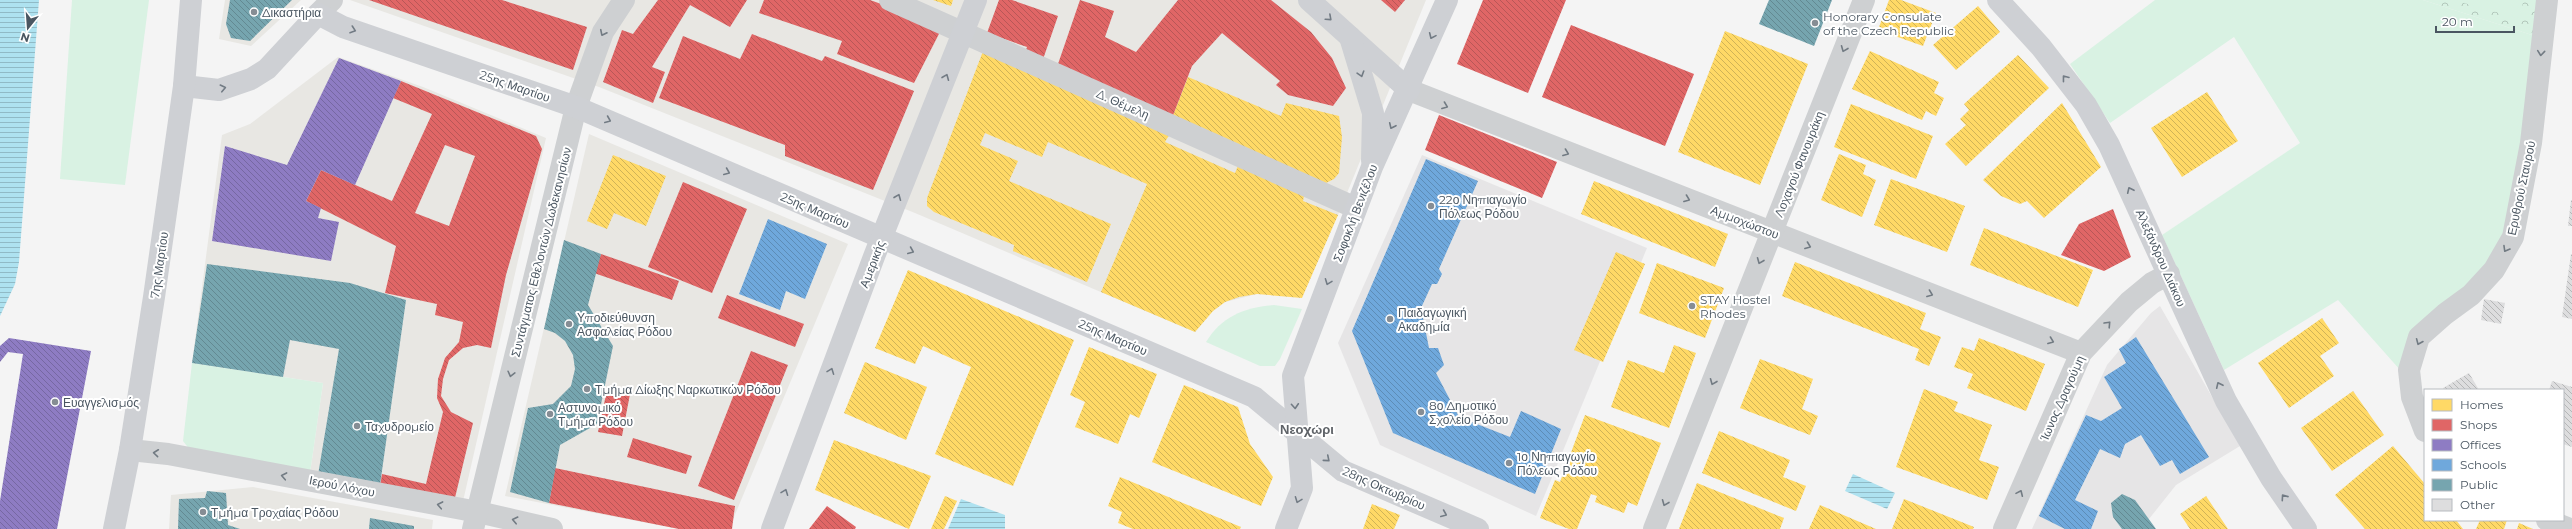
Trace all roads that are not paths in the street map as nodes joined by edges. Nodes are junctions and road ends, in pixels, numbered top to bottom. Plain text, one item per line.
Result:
1 (191, 0) edge
2 (624, 0) edge
3 (890, 0) edge
4 (976, 0) edge
5 (1309, 0) edge
6 (1447, 0) edge
7 (1864, 0) edge
8 (1998, 0) edge
9 (2547, 0) edge
10 (325, 7) edge
11 (963, 34) junction
12 (1350, 37) junction
13 (184, 86) junction
14 (1409, 90) junction
15 (576, 107) junction
16 (1372, 167) junction
17 (1356, 208) junction
18 (1772, 232) junction
19 (881, 239) junction
20 (2169, 274) junction
21 (2082, 353) junction
22 (2424, 428) edge
23 (1297, 434) junction
24 (130, 450) junction
25 (475, 520) edge
26 (2550, 521) edge
27 (114, 529) edge
28 (552, 529) edge
29 (772, 529) edge
30 (1286, 529) edge
31 (1478, 529) edge
32 (1654, 529) edge
33 (2004, 529) edge
34 (2306, 529) edge
35 (2570, 529) edge

1 - 13 street, 7ης Μαρτίου
2 -> 15 street, Συντάγματος Εθελοντών Δωδεκανησίων
3 - 11 street, Δ. Θέμελη
4 - 11 street, Αμερικής
5 -> 12 street
6 -> 14 street, Σοφοκλή Βενιζέλου
7 -> 18 street, Λοχαγού Φανουράκη
20 -> 8 street, Αλεξάνδρου Διάκου
9 -> 22 street, Ερυθρού Σταυρού
13 -> 10 street
10 -> 15 street, 25ης Μαρτίου
11 - 17 street, Δ. Θέμελη
19 -> 11 street, Αμερικής
12 - 14 street
12 -> 16 street
13 - 24 street, 7ης Μαρτίου
14 -> 16 street, Σοφοκλή Βενιζέλου
14 -> 18 street, Αμμοχώστου
15 -> 19 street, 25ης Μαρτίου
15 -> 25 street, Συντάγματος Εθελοντών Δωδεκανησίων
16 - 17 street, Σοφοκλή Βενιζέλου
17 -> 23 street, Σοφοκλή Βενιζέλου
18 -> 21 street, Αμμοχώστου
18 -> 32 street, Λοχαγού Φανουράκη
19 -> 23 street, 25ης Μαρτίου
29 -> 19 street, Αμερικής
21 -> 20 street, Ίωνος Δραγούμη
34 -> 20 street, Αλεξάνδρου Διάκου
33 -> 21 street, Ίωνος Δραγούμη
23 -> 30 street, Σοφοκλή Βενιζέλου
23 -> 31 street, 28ης Οκτωβρίου
25 -> 24 street, Ιερού Λόχου
24 - 27 street, 7ης Μαρτίου
28 -> 25 street, Ιερού Λόχου
26 - 35 street

